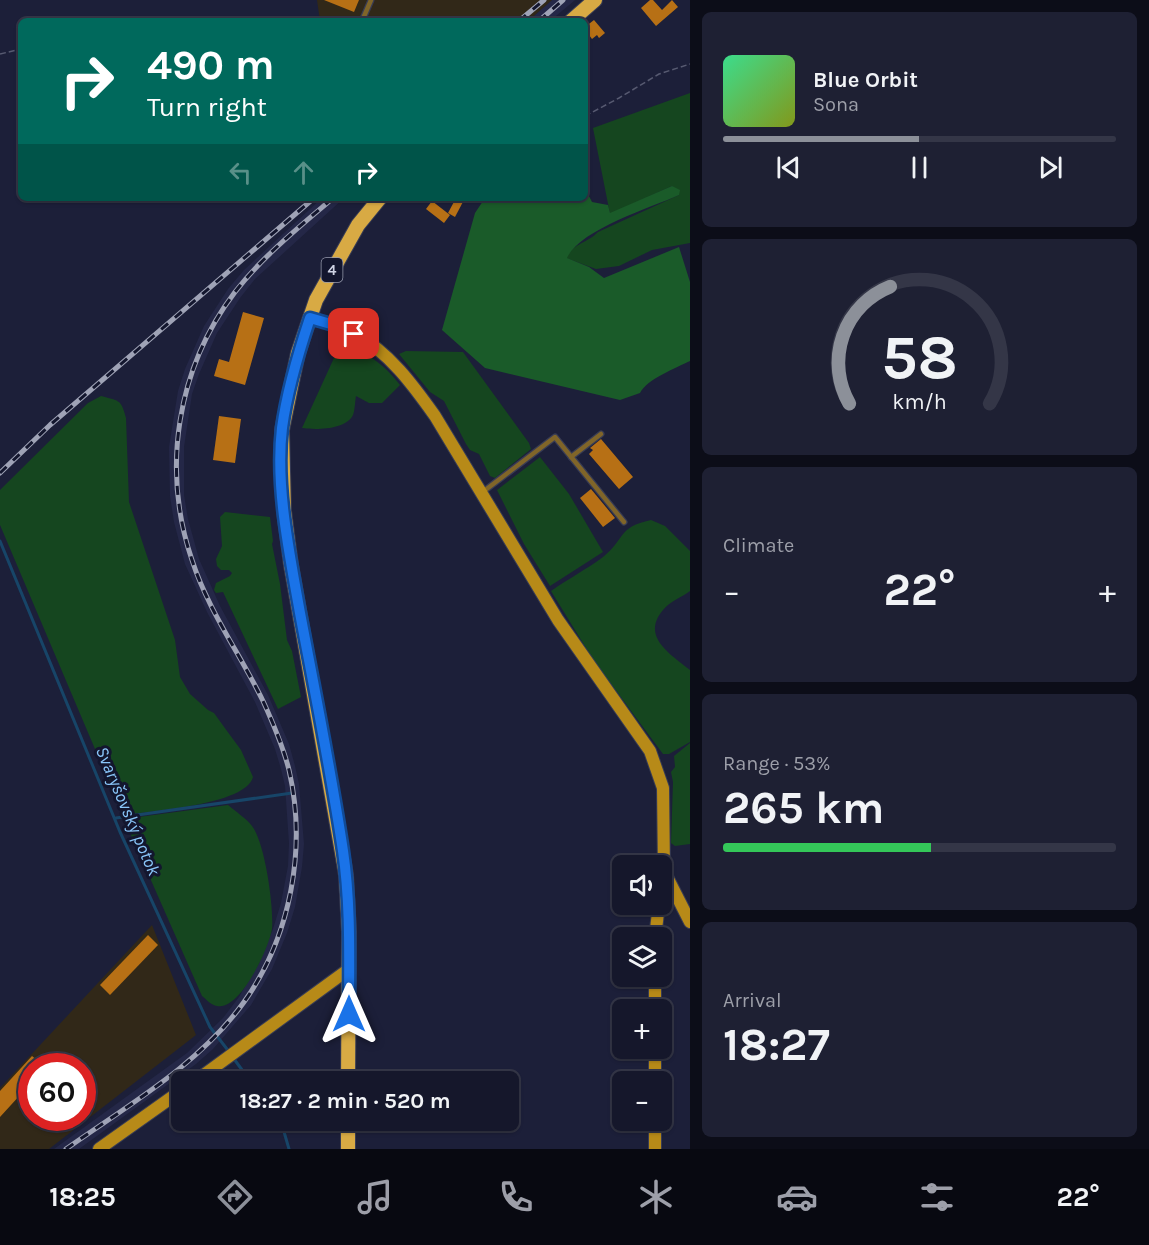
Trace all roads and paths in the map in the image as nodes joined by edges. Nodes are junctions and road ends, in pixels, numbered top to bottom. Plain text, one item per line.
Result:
1 (371, 0) edge
2 (595, 0) edge
3 (363, 18) edge
4 (574, 18) edge
5 (18, 49) edge
6 (0, 54) edge
7 (690, 64) edge
8 (588, 114) edge
9 (378, 201) edge
10 (310, 318) junction
11 (601, 434) dead end
12 (571, 457) junction
13 (481, 493) junction
14 (624, 522) dead end
15 (664, 855) edge
16 (672, 887) edge
17 (690, 922) edge
18 (349, 969) junction
19 (209, 1071) edge
20 (348, 1071) edge
21 (171, 1098) edge
22 (348, 1131) edge
23 (655, 1131) edge
24 (99, 1149) edge
25 (348, 1149) edge
26 (655, 1149) edge

1 - 3 lane
2 - 4 main road
5 - 6 path
7 - 8 path
9 - 10 main road, 4
10 - 13 street
10 - 18 main road, 4
11 - 12 lane
12 - 13 lane
12 - 14 lane
13 - 15 street
16 - 17 street
18 - 19 street
18 - 20 main road, 4
21 - 24 street
22 - 25 main road
23 - 26 street

